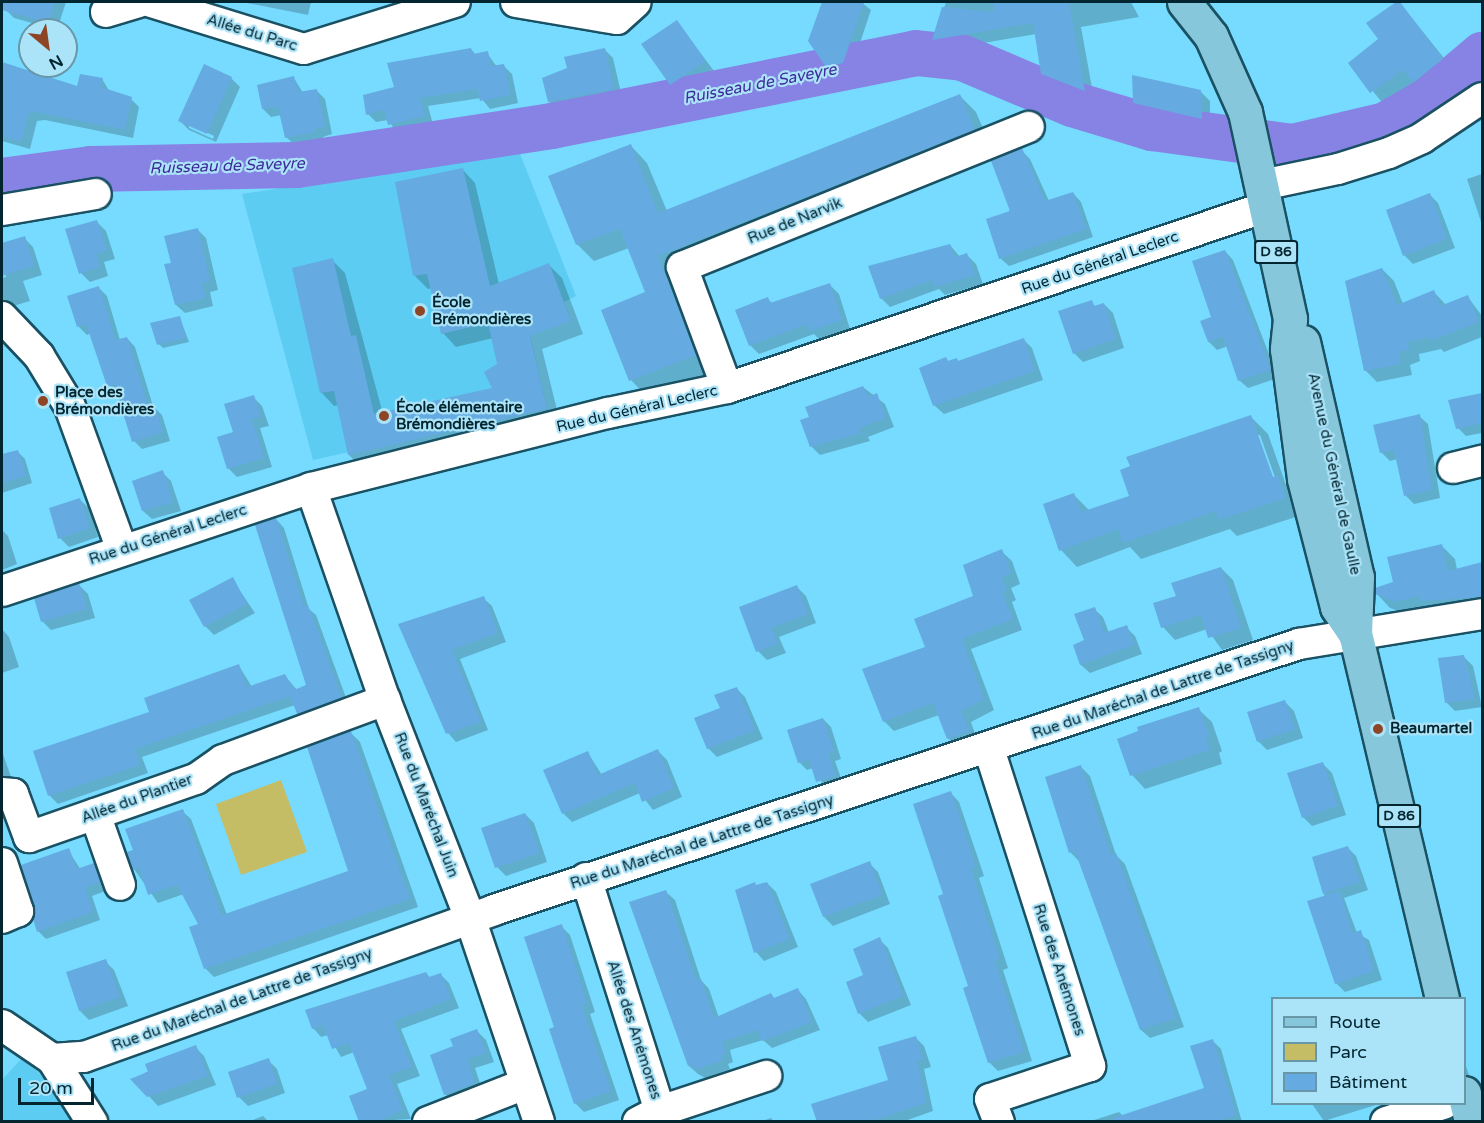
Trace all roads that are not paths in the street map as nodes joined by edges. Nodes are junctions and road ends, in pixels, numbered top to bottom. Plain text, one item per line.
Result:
1 (139, 2) edge
2 (151, 2) edge
3 (455, 2) edge
4 (516, 2) edge
5 (636, 2) edge
6 (1184, 2) edge
7 (105, 12) dead end
8 (1482, 98) edge
9 (1029, 127) dead end
10 (1261, 183) junction
11 (96, 194) dead end
12 (2, 210) edge
13 (2, 317) edge
14 (1290, 319) junction
15 (728, 388) junction
16 (1482, 461) edge
17 (1453, 468) dead end
18 (311, 488) junction
19 (122, 550) junction
20 (2, 591) edge
21 (1482, 614) edge
22 (1355, 634) junction
23 (385, 700) junction
24 (989, 749) junction
25 (7, 794) edge
26 (95, 814) junction
27 (29, 837) junction
28 (2, 855) edge
29 (2, 863) edge
30 (586, 878) junction
31 (120, 885) dead end
32 (2, 918) edge
33 (470, 918) junction
34 (1442, 997) edge
35 (2, 1025) edge
36 (52, 1059) junction
37 (766, 1076) dead end
38 (525, 1084) junction
39 (1451, 1105) edge
40 (649, 1116) edge
41 (92, 1122) edge
42 (428, 1122) edge
43 (539, 1122) edge
44 (999, 1122) edge
45 (1386, 1122) edge

1 - 7 street
2 - 3 street, Allée du Parc
4 - 5 street
6 - 10 main road, Avenue du Général de Gaulle / D 86
8 - 10 street, Rue du Général Leclerc
9 - 15 street, Rue de Narvik
10 - 14 main road, Avenue du Général de Gaulle / D 86
10 - 15 street, Rue du Général Leclerc
11 - 12 street
13 - 19 street
14 - 22 main road, Avenue du Général de Gaulle
14 - 22 main road, Avenue du Général de Gaulle
15 - 18 street, Rue du Général Leclerc
16 - 17 street
18 - 19 street, Rue du Général Leclerc
18 - 23 street, Rue du Maréchal Juin
19 - 20 street, Rue du Général Leclerc
21 - 22 street, Rue du Maréchal de Lattre de Tassigny
22 - 24 street, Rue du Maréchal de Lattre de Tassigny
22 - 34 main road, Avenue du Général de Gaulle / D 86
23 - 26 street, Allée du Plantier
23 - 33 street, Rue du Maréchal Juin
24 - 30 street, Rue du Maréchal de Lattre de Tassigny
24 - 44 street, Rue des Anémones
25 - 27 street
26 - 27 street, Allée du Plantier
26 - 31 street
27 - 28 street, Allée du Plantier
29 - 32 street
30 - 33 street, Rue du Maréchal de Lattre de Tassigny
30 - 40 street, Allée des Anémones
33 - 36 street, Rue du Maréchal de Lattre de Tassigny
33 - 38 street, Rue du Maréchal Juin
35 - 36 street
36 - 41 street
37 - 40 street, Allée des Anémones
38 - 42 street
38 - 43 street, Rue du Maréchal Juin
39 - 45 street

